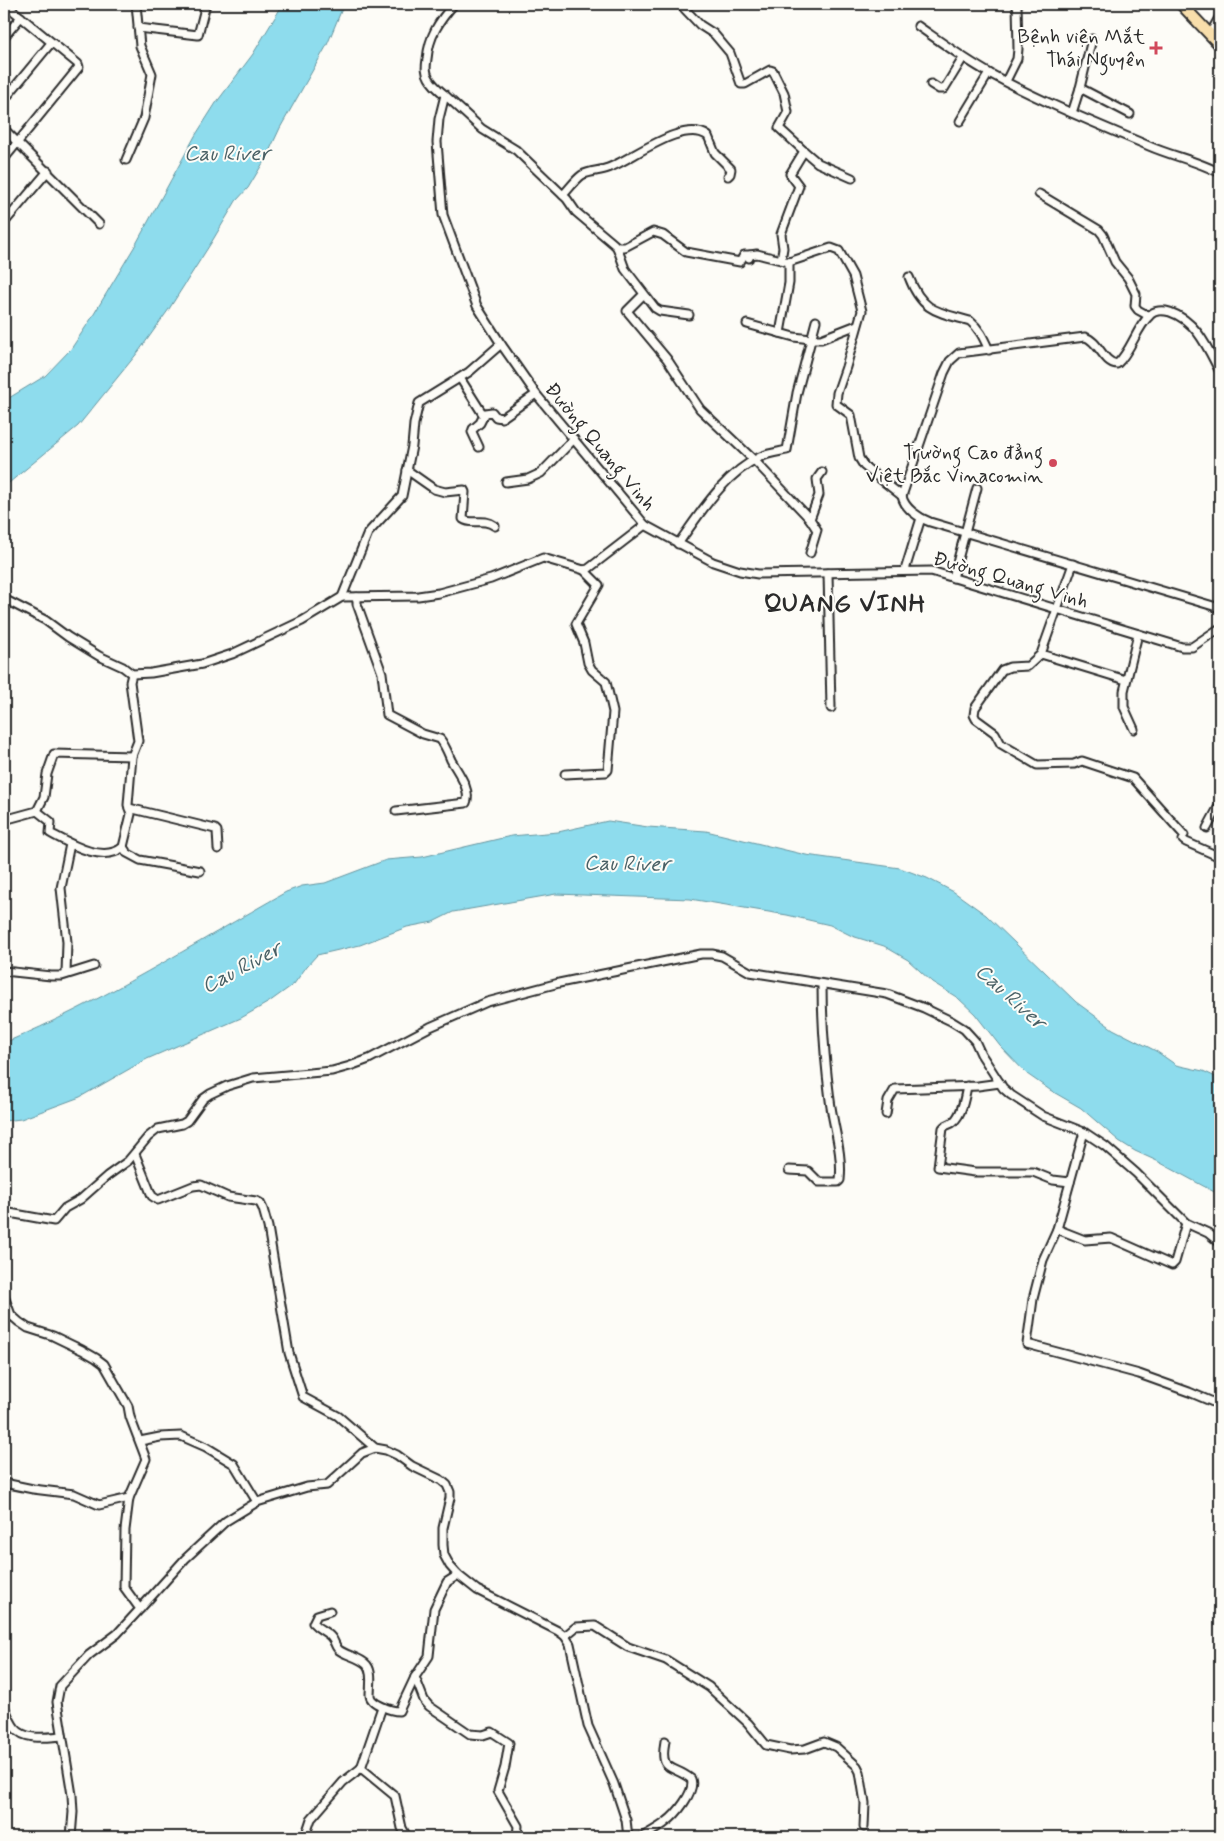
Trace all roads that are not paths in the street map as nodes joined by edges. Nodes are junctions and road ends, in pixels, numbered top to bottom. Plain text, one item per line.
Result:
1 (5, 4) edge
2 (136, 4) edge
3 (206, 4) edge
4 (454, 4) edge
5 (680, 4) edge
6 (1017, 4) edge
7 (1181, 4) edge
8 (1220, 16) edge
9 (20, 17) junction
10 (918, 26) dead end
11 (138, 28) junction
12 (1210, 34) junction
13 (4, 37) edge
14 (1092, 39) dead end
15 (51, 43) junction
16 (1220, 45) edge
17 (963, 58) junction
18 (989, 73) junction
19 (1006, 81) junction
20 (931, 84) dead end
21 (1080, 88) junction
22 (444, 95) junction
23 (4, 100) edge
24 (1072, 113) junction
25 (1130, 114) dead end
26 (960, 121) dead end
27 (4, 129) edge
28 (18, 142) junction
29 (804, 151) junction
30 (4, 159) edge
31 (126, 160) dead end
32 (48, 171) junction
33 (1220, 173) edge
34 (728, 176) dead end
35 (852, 178) dead end
36 (1039, 194) dead end
37 (562, 195) junction
38 (4, 223) edge
39 (99, 224) dead end
40 (617, 247) junction
41 (781, 260) junction
42 (789, 262) junction
43 (909, 277) dead end
44 (643, 295) junction
45 (689, 315) dead end
46 (1149, 316) junction
47 (816, 321) dead end
48 (747, 324) dead end
49 (857, 325) junction
50 (780, 333) junction
51 (811, 340) junction
52 (500, 344) junction
53 (989, 350) junction
54 (1220, 372) edge
55 (460, 378) junction
56 (536, 394) junction
57 (484, 416) junction
58 (574, 439) junction
59 (480, 447) dead end
60 (754, 460) junction
61 (407, 470) junction
62 (822, 472) dead end
63 (506, 482) dead end
64 (977, 488) dead end
65 (902, 496) junction
66 (921, 518) junction
67 (810, 519) junction
68 (645, 525) junction
69 (495, 526) dead end
70 (966, 533) junction
71 (678, 544) junction
72 (810, 554) dead end
73 (1073, 564) junction
74 (584, 570) junction
75 (906, 570) junction
76 (828, 573) junction
77 (953, 578) junction
78 (342, 597) junction
79 (357, 597) junction
80 (4, 599) edge
81 (1220, 608) edge
82 (1058, 610) junction
83 (1220, 628) edge
84 (1138, 634) junction
85 (1041, 654) junction
86 (132, 674) junction
87 (1126, 680) junction
88 (831, 708) dead end
89 (1134, 730) dead end
90 (132, 756) junction
91 (566, 774) dead end
92 (1220, 804) edge
93 (129, 808) junction
94 (37, 811) junction
95 (396, 811) dead end
96 (4, 820) edge
97 (1207, 828) dead end
98 (70, 844) junction
99 (123, 847) junction
100 (218, 849) dead end
101 (1220, 857) edge
102 (200, 871) dead end
103 (94, 966) dead end
104 (4, 971) edge
105 (66, 974) junction
106 (822, 984) junction
107 (1000, 1083) junction
108 (968, 1086) junction
109 (886, 1114) dead end
110 (1084, 1132) junction
111 (135, 1154) junction
112 (789, 1170) dead end
113 (1070, 1182) junction
114 (4, 1212) edge
115 (1186, 1223) junction
116 (1057, 1229) junction
117 (1220, 1243) edge
118 (4, 1296) edge
119 (11, 1315) junction
120 (4, 1321) edge
121 (4, 1346) edge
122 (4, 1352) edge
123 (1220, 1405) edge
124 (140, 1441) junction
125 (375, 1448) junction
126 (4, 1483) edge
127 (129, 1498) junction
128 (257, 1502) junction
129 (458, 1575) junction
130 (140, 1609) junction
131 (330, 1612) dead end
132 (565, 1636) junction
133 (415, 1677) junction
134 (4, 1706) edge
135 (382, 1706) junction
136 (62, 1736) junction
137 (665, 1741) dead end
138 (361, 1768) junction
139 (864, 1827) dead end
140 (71, 1837) edge
141 (305, 1837) edge
142 (407, 1837) edge
143 (517, 1837) edge
144 (628, 1837) edge
145 (642, 1837) edge

1 - 9 street
2 - 11 street
3 - 11 street
4 - 22 street
5 - 29 street
6 - 19 street
7 - 12 highway
8 - 12 street
9 - 13 street
9 - 15 street
10 - 17 street
11 - 31 street
12 - 16 highway
14 - 21 street
15 - 23 street
15 - 28 street
17 - 18 street
17 - 20 street
18 - 19 street
18 - 26 street
19 - 24 street
21 - 24 street
21 - 25 street
22 - 37 street
22 - 52 street, Đường Quang Vinh
24 - 33 street
27 - 28 street
28 - 30 street
28 - 32 street
29 - 35 street
29 - 41 street
32 - 38 street
32 - 39 street
34 - 37 street
36 - 46 street
37 - 40 street
40 - 41 street
40 - 44 street
41 - 42 street
42 - 49 street
42 - 50 street
43 - 53 street
44 - 45 street
44 - 60 street
46 - 53 street
46 - 54 street
47 - 51 street
48 - 50 street
49 - 51 street
49 - 65 street
50 - 51 street
51 - 60 street
52 - 55 street
52 - 56 street, Đường Quang Vinh
53 - 65 street
55 - 57 street
55 - 61 street
56 - 57 street
56 - 58 street, Đường Quang Vinh
57 - 59 street
58 - 63 street
58 - 68 street, Đường Quang Vinh
60 - 67 street
60 - 71 street
61 - 69 street
61 - 78 street
62 - 67 street
64 - 70 street
65 - 66 street
66 - 70 street
66 - 75 street
67 - 72 street
68 - 71 street, Đường Quang Vinh
68 - 74 street
70 - 73 street
70 - 77 street
71 - 76 street, Đường Quang Vinh
73 - 81 street
73 - 82 street
74 - 79 street
74 - 91 street
75 - 76 street, Đường Quang Vinh
75 - 77 street, Đường Quang Vinh
76 - 88 street
77 - 82 street, Đường Quang Vinh
78 - 79 street
78 - 86 street
79 - 95 street
80 - 86 street
82 - 84 street, Đường Quang Vinh
82 - 85 street
83 - 84 street, Đường Quang Vinh
84 - 87 street
85 - 87 street
85 - 101 street
86 - 90 street
87 - 89 street
90 - 93 street
90 - 94 street
92 - 97 street
93 - 99 street
93 - 100 street
94 - 96 street
94 - 98 street
98 - 99 street
98 - 105 street
99 - 102 street
103 - 105 street
104 - 105 street
106 - 107 street
106 - 111 street
106 - 112 street
107 - 108 street
107 - 110 street
108 - 109 street
108 - 113 street
110 - 113 street
110 - 115 street
111 - 114 street
111 - 125 street
113 - 116 street
115 - 116 street
115 - 117 street
116 - 123 street
118 - 119 street
119 - 120 street
119 - 124 street
121 - 122 street
124 - 127 street
124 - 128 street
125 - 128 street
125 - 129 street
126 - 127 street
127 - 130 street
128 - 130 street
129 - 132 street
129 - 133 street
130 - 136 street
131 - 135 street
132 - 139 street
132 - 144 street
133 - 135 street
133 - 143 street
134 - 136 street
135 - 138 street
136 - 140 street
137 - 145 street
138 - 141 street
138 - 142 street

